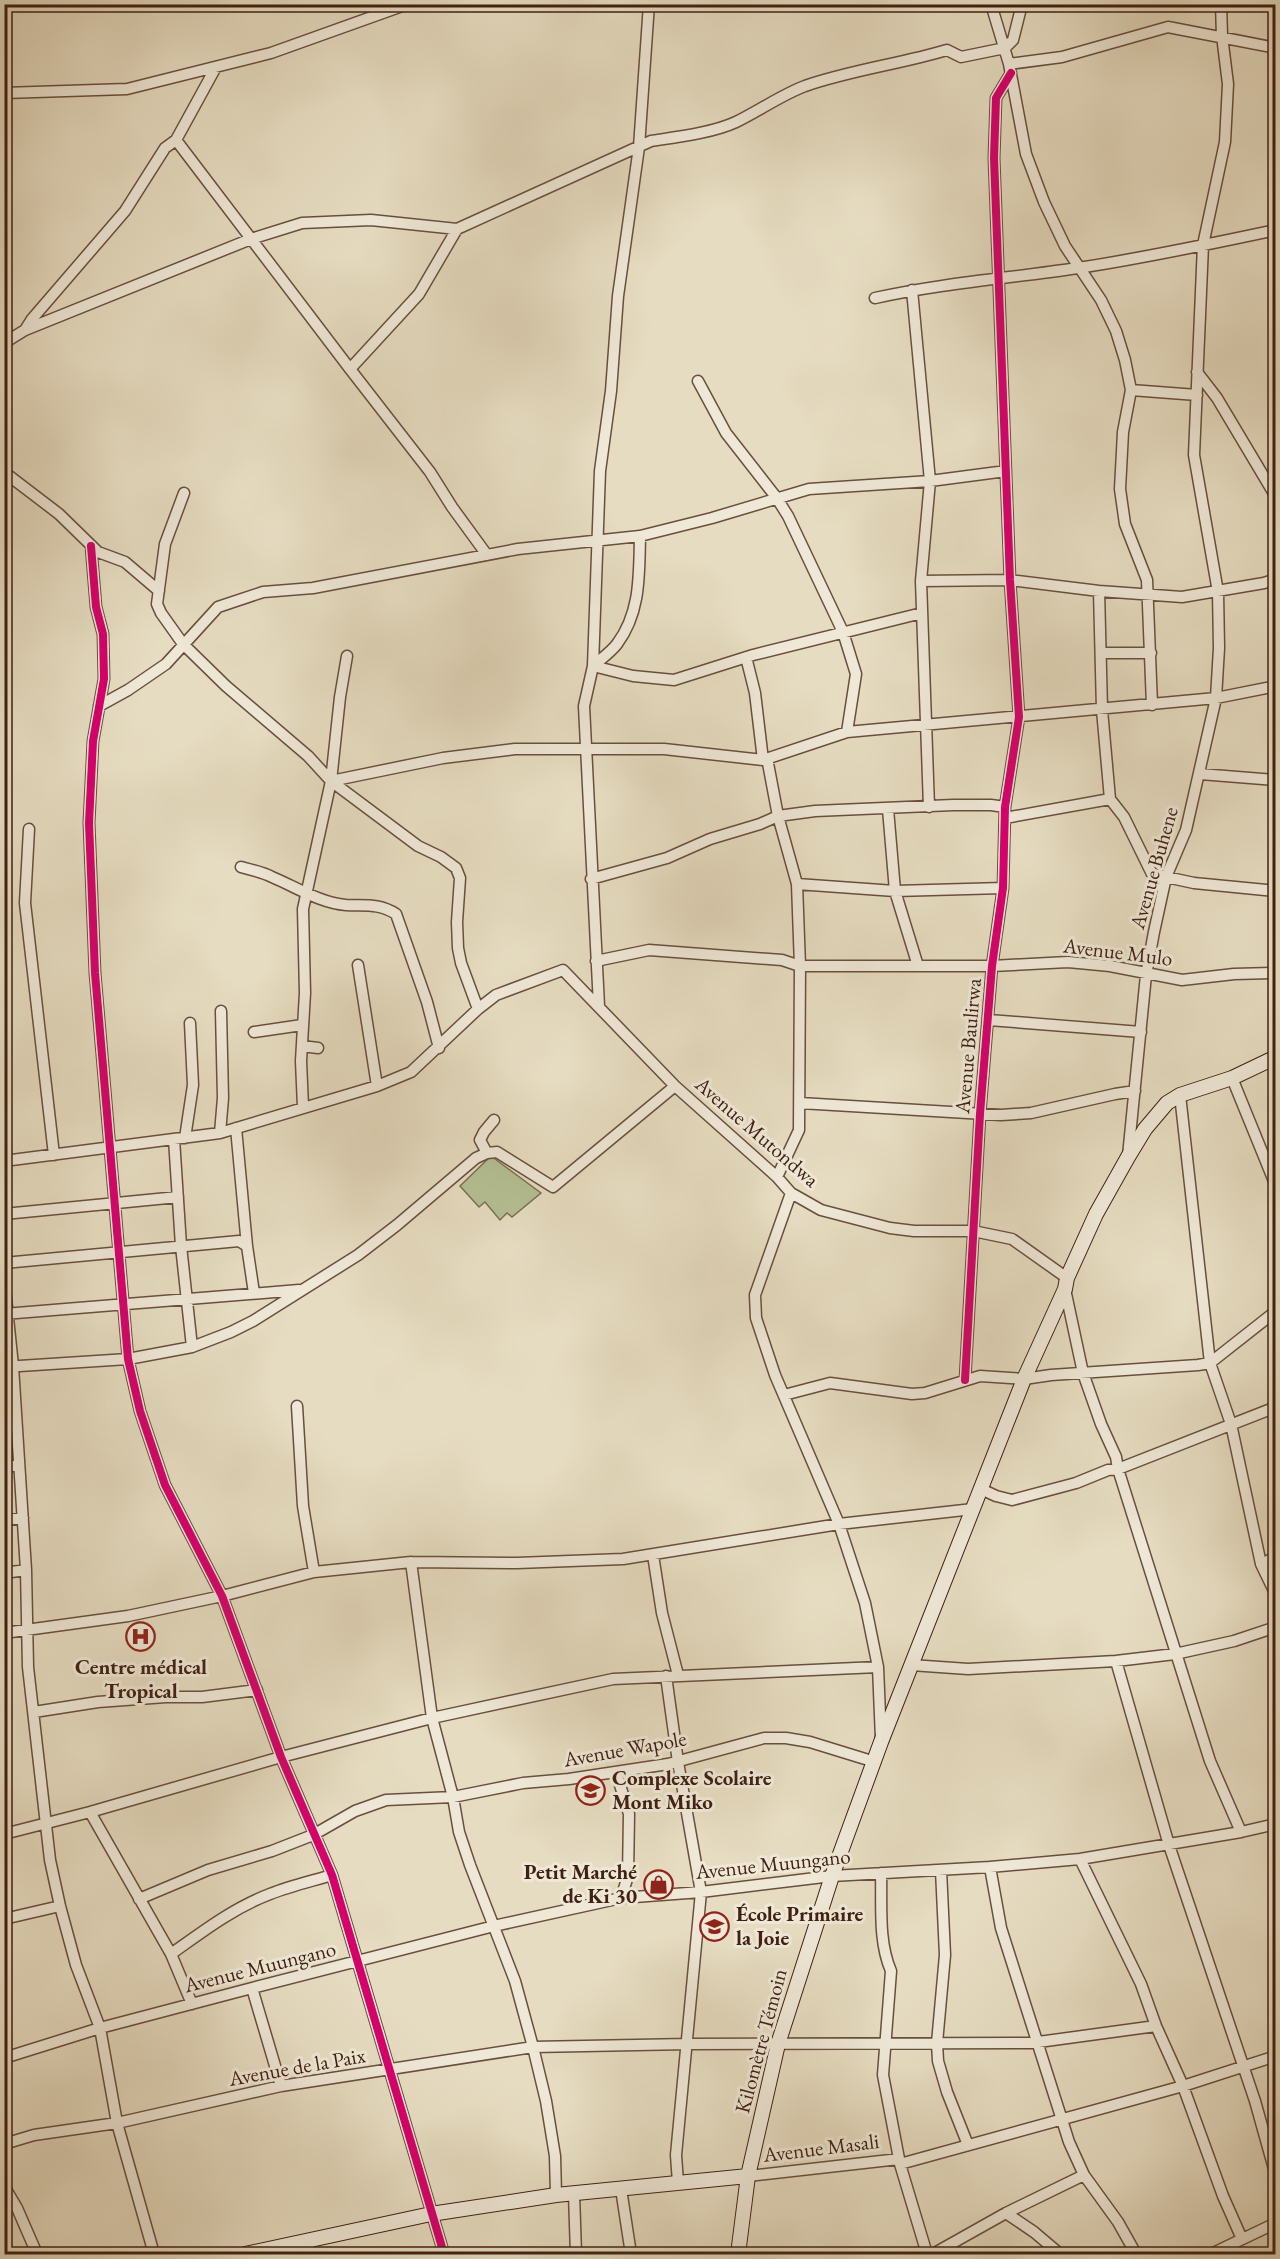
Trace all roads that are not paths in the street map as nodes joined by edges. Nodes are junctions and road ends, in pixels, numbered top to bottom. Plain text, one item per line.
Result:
1 (408, 4) edge
2 (649, 4) edge
3 (991, 4) edge
4 (1022, 4) edge
5 (1221, 4) edge
6 (1221, 36) junction
7 (1005, 48) junction
8 (1275, 48) edge
9 (216, 67) junction
10 (1010, 68) junction
11 (4, 93) edge
12 (176, 140) junction
13 (639, 147) junction
14 (457, 229) junction
15 (1275, 230) edge
16 (251, 239) junction
17 (1203, 245) junction
18 (1078, 268) junction
19 (1000, 277) junction
20 (912, 290) junction
21 (876, 298) dead end
22 (25, 330) junction
23 (4, 344) edge
24 (350, 369) junction
25 (1197, 372) junction
26 (699, 381) dead end
27 (1131, 390) junction
28 (1197, 395) junction
29 (4, 471) edge
30 (1006, 471) junction
31 (930, 481) junction
32 (184, 492) dead end
33 (776, 497) junction
34 (1275, 497) edge
35 (640, 536) junction
36 (597, 542) junction
37 (91, 546) junction
38 (487, 555) junction
39 (1275, 579) edge
40 (1010, 580) junction
41 (921, 581) junction
42 (159, 591) junction
43 (1099, 591) junction
44 (1218, 592) junction
45 (1148, 595) junction
46 (922, 613) junction
47 (843, 632) junction
48 (183, 644) junction
49 (1101, 652) junction
50 (1151, 653) junction
51 (347, 656) dead end
52 (746, 657) junction
53 (593, 666) junction
54 (1275, 686) edge
55 (1216, 698) junction
56 (1152, 705) junction
57 (99, 706) junction
58 (1102, 710) junction
59 (1018, 717) junction
60 (926, 726) junction
61 (847, 732) junction
62 (585, 750) junction
63 (765, 759) junction
64 (1200, 774) junction
65 (1275, 780) edge
66 (331, 781) junction
67 (1110, 799) junction
68 (929, 807) junction
69 (888, 809) junction
70 (1005, 813) junction
71 (778, 816) junction
72 (29, 829) dead end
73 (241, 867) dead end
74 (1166, 878) junction
75 (591, 879) junction
76 (797, 884) junction
77 (1003, 888) junction
78 (895, 891) junction
79 (1275, 891) edge
80 (306, 892) junction
81 (596, 961) junction
82 (357, 964) dead end
83 (800, 966) junction
84 (918, 966) junction
85 (992, 966) junction
86 (1275, 973) edge
87 (1146, 975) junction
88 (599, 1006) junction
89 (478, 1009) junction
90 (220, 1011) dead end
91 (989, 1020) junction
92 (190, 1023) dead end
93 (302, 1025) junction
94 (254, 1032) dead end
95 (1141, 1032) junction
96 (302, 1046) junction
97 (318, 1048) dead end
98 (438, 1048) junction
99 (1275, 1057) edge
100 (1232, 1078) junction
101 (377, 1086) junction
102 (675, 1086) junction
103 (1135, 1091) junction
104 (1180, 1095) junction
105 (800, 1103) junction
106 (303, 1107) junction
107 (980, 1114) junction
108 (494, 1120) dead end
109 (236, 1128) junction
110 (220, 1133) junction
111 (179, 1138) junction
112 (110, 1148) junction
113 (487, 1153) junction
114 (54, 1155) junction
115 (1128, 1156) junction
116 (4, 1161) edge
117 (777, 1177) junction
118 (1275, 1186) edge
119 (791, 1193) junction
120 (178, 1197) junction
121 (115, 1203) junction
122 (4, 1214) edge
123 (973, 1231) junction
124 (181, 1246) junction
125 (247, 1246) junction
126 (119, 1252) junction
127 (4, 1263) edge
128 (4, 1279) edge
129 (1066, 1284) junction
130 (302, 1290) junction
131 (254, 1293) junction
132 (188, 1299) junction
133 (124, 1304) junction
134 (1275, 1311) edge
135 (6, 1314) edge
136 (192, 1347) junction
137 (128, 1359) junction
138 (1210, 1363) junction
139 (9, 1367) edge
140 (1083, 1373) junction
141 (1024, 1379) junction
142 (965, 1380) junction
143 (784, 1395) junction
144 (297, 1406) dead end
145 (1275, 1407) edge
146 (16, 1416) junction
147 (4, 1417) edge
148 (1231, 1424) junction
149 (19, 1466) junction
150 (4, 1467) edge
151 (1118, 1469) junction
152 (981, 1489) junction
153 (973, 1509) junction
154 (23, 1518) junction
155 (4, 1520) edge
156 (839, 1524) junction
157 (653, 1555) junction
158 (1275, 1557) edge
159 (411, 1562) junction
160 (1261, 1564) junction
161 (26, 1570) junction
162 (4, 1572) edge
163 (314, 1572) junction
164 (1275, 1595) edge
165 (222, 1596) junction
166 (1275, 1627) edge
167 (28, 1631) junction
168 (4, 1633) edge
169 (1175, 1654) junction
170 (1116, 1661) junction
171 (911, 1665) junction
172 (878, 1667) junction
173 (678, 1675) junction
174 (666, 1676) junction
175 (257, 1690) junction
176 (34, 1712) junction
177 (432, 1718) junction
178 (881, 1742) junction
179 (280, 1756) junction
180 (678, 1762) junction
181 (875, 1762) junction
182 (616, 1772) junction
183 (453, 1797) junction
184 (90, 1812) junction
185 (47, 1822) junction
186 (1275, 1824) edge
187 (1241, 1832) junction
188 (4, 1834) edge
189 (314, 1835) junction
190 (1169, 1845) junction
191 (1080, 1859) junction
192 (990, 1867) junction
193 (941, 1870) junction
194 (881, 1873) junction
195 (332, 1875) junction
196 (832, 1876) junction
197 (701, 1892) junction
198 (621, 1898) junction
199 (139, 1899) junction
200 (60, 1906) junction
201 (4, 1919) edge
202 (494, 1926) junction
203 (171, 1954) junction
204 (358, 1961) junction
205 (252, 1988) junction
206 (192, 2004) junction
207 (1156, 2026) junction
208 (100, 2028) junction
209 (1037, 2042) junction
210 (937, 2043) junction
211 (688, 2044) junction
212 (778, 2044) junction
213 (884, 2044) junction
214 (534, 2047) junction
215 (1275, 2056) edge
216 (4, 2058) edge
217 (1243, 2065) junction
218 (388, 2069) junction
219 (281, 2086) junction
220 (1184, 2086) junction
221 (1061, 2119) junction
222 (117, 2123) junction
223 (4, 2144) edge
224 (968, 2145) junction
225 (900, 2161) junction
226 (1084, 2175) junction
227 (748, 2176) junction
228 (1275, 2176) edge
229 (678, 2183) junction
230 (4, 2187) edge
231 (621, 2189) junction
232 (574, 2194) junction
233 (556, 2195) junction
234 (1006, 2213) junction
235 (431, 2214) junction
236 (1275, 2223) edge
237 (1242, 2239) junction
238 (309, 2248) edge
239 (37, 2254) edge
240 (154, 2254) edge
241 (246, 2254) edge
242 (444, 2254) edge
243 (576, 2254) edge
244 (631, 2254) edge
245 (738, 2254) edge
246 (927, 2254) edge
247 (933, 2254) edge
248 (1060, 2254) edge
249 (1136, 2254) edge
250 (1211, 2254) edge

1 - 9 street
2 - 13 street
3 - 7 street
4 - 7 street
5 - 6 street, Avenue Buhene
6 - 8 street
6 - 10 street
6 - 17 street, Avenue Buhene
7 - 10 street
7 - 13 street
9 - 11 street
9 - 12 street
10 - 18 street
10 - 19 street, Avenue Baulirwa
12 - 16 street
12 - 22 street
13 - 14 street
13 - 36 street
14 - 16 street
14 - 24 street
15 - 17 street
16 - 22 street
16 - 24 street
17 - 18 street
17 - 25 street, Avenue Buhene
18 - 19 street
18 - 27 street
19 - 20 street
19 - 30 street, Avenue Baulirwa
20 - 21 street
20 - 31 street
22 - 23 street
24 - 38 street
25 - 28 street, Avenue Buhene
25 - 34 street
26 - 33 street
27 - 28 street
27 - 45 street
28 - 44 street, Avenue Buhene
29 - 37 street
30 - 31 street
30 - 40 street, Avenue Baulirwa
31 - 33 street
31 - 41 street
32 - 42 street
33 - 35 street
33 - 47 street
35 - 36 street
35 - 53 street
36 - 38 street
36 - 53 street
37 - 42 street
37 - 57 street
38 - 48 street
39 - 44 street
40 - 41 street
40 - 43 street
40 - 59 street, Avenue Baulirwa
41 - 46 street
42 - 48 street
43 - 45 street
43 - 49 street
44 - 45 street
44 - 55 street, Avenue Buhene
45 - 50 street
46 - 47 street
46 - 60 street
47 - 52 street
47 - 61 street
48 - 57 street
48 - 66 street
49 - 50 street
49 - 58 street
50 - 56 street
51 - 66 street
52 - 53 street
52 - 63 street
53 - 62 street
54 - 55 street
55 - 56 street
55 - 64 street, Avenue Buhene
56 - 58 street
57 - 112 street
58 - 59 street
58 - 67 street
59 - 60 street
59 - 70 street, Avenue Baulirwa
60 - 61 street
60 - 68 street
61 - 63 street
62 - 63 street
62 - 66 street
62 - 75 street
63 - 71 street
64 - 65 street
64 - 74 street, Avenue Buhene
66 - 80 street
66 - 89 street
67 - 70 street
67 - 74 street
68 - 69 street
68 - 70 street
69 - 71 street
69 - 78 street
70 - 77 street, Avenue Baulirwa
71 - 75 street
71 - 76 street
72 - 114 street
73 - 80 street
74 - 79 street
74 - 87 street, Avenue Buhene
75 - 81 street
76 - 78 street
76 - 83 street
77 - 78 street
77 - 85 street, Avenue Baulirwa
78 - 84 street
80 - 93 street
80 - 98 street
81 - 83 street, Avenue Mulo
81 - 88 street
82 - 101 street
83 - 84 street, Avenue Mulo
83 - 105 street
84 - 85 street, Avenue Mulo
85 - 87 street, Avenue Mulo
85 - 91 street, Avenue Baulirwa
86 - 87 street, Avenue Mulo
87 - 95 street, Avenue Buhene
88 - 89 street, Avenue Mutondwa
88 - 102 street, Avenue Mutondwa
89 - 98 street
90 - 110 street
91 - 95 street
91 - 107 street, Avenue Baulirwa
92 - 111 street
93 - 94 street
93 - 96 street
95 - 103 street, Avenue Buhene
96 - 97 street
96 - 106 street
98 - 101 street
99 - 100 main road
100 - 104 main road
100 - 118 street
101 - 106 street
102 - 113 street
102 - 117 street, Avenue Mutondwa
103 - 107 street
103 - 115 street, Avenue Buhene
104 - 115 main road, Kilomètre Témoin
104 - 138 street
105 - 107 street
105 - 117 street
106 - 109 street
107 - 123 street, Avenue Baulirwa
108 - 113 street
109 - 110 street
109 - 125 street
110 - 111 street
111 - 112 street
111 - 120 street
112 - 114 street
112 - 121 street
113 - 130 street
114 - 116 street
115 - 129 main road, Kilomètre Témoin
117 - 119 street, Avenue Mutondwa
119 - 123 street, Avenue Mutondwa
119 - 143 street
120 - 121 street
120 - 124 street
121 - 122 street
121 - 126 street
123 - 129 street, Avenue Mutondwa
123 - 142 street, Avenue Baulirwa
124 - 125 street
124 - 126 street
124 - 132 street
125 - 131 street
126 - 127 street
126 - 133 street
128 - 135 street
129 - 140 street
129 - 141 main road, Kilomètre Témoin
130 - 131 street
130 - 136 street
131 - 132 street
132 - 133 street
132 - 136 street
133 - 135 street
133 - 137 street
134 - 138 street
135 - 139 street
136 - 137 street
137 - 139 street
137 - 165 street
138 - 140 street
138 - 148 street
139 - 146 street
140 - 141 street
140 - 151 street
141 - 142 street
141 - 152 main road, Kilomètre Témoin
142 - 143 street
143 - 156 street
144 - 163 street
145 - 148 street
146 - 147 street
146 - 149 street
148 - 151 street
148 - 160 street
149 - 150 street
149 - 154 street
151 - 152 street
151 - 169 street
152 - 153 main road, Kilomètre Témoin
153 - 156 street
153 - 171 main road, Kilomètre Témoin
154 - 155 street
154 - 161 street
156 - 157 street
156 - 172 street
157 - 159 street
157 - 173 street
158 - 160 street
159 - 163 street
159 - 177 street
160 - 164 street
161 - 162 street
161 - 167 street
163 - 165 street
165 - 167 street
165 - 175 street
166 - 169 street
167 - 168 street
167 - 176 street
169 - 170 street
169 - 187 street
170 - 171 street
170 - 190 street
171 - 178 main road, Kilomètre Témoin
172 - 173 street
172 - 178 street
173 - 174 street
174 - 177 street
174 - 180 street
175 - 176 street
175 - 179 street
176 - 185 street
177 - 179 street
177 - 183 street
178 - 181 main road, Kilomètre Témoin
179 - 184 street
179 - 189 street
180 - 181 street, Avenue Wapole
180 - 182 street, Avenue Wapole
180 - 197 street
181 - 196 main road, Kilomètre Témoin
182 - 183 street, Avenue Wapole
182 - 198 street
183 - 189 street, Avenue Wapole
183 - 202 street
184 - 185 street
184 - 199 street
185 - 188 street
185 - 200 street
186 - 187 street, Avenue Muungano
187 - 190 street, Avenue Muungano
189 - 195 street
189 - 199 street, Avenue Wapole
190 - 191 street, Avenue Muungano
190 - 217 street
191 - 192 street, Avenue Muungano
191 - 207 street
192 - 193 street, Avenue Muungano
192 - 209 street
193 - 194 street, Avenue Muungano
193 - 210 street
194 - 196 street, Avenue Muungano
194 - 213 street
195 - 203 street
195 - 204 street
196 - 197 street, Avenue Muungano
196 - 212 main road, Kilomètre Témoin
197 - 198 street, Avenue Muungano
197 - 211 street
198 - 202 street, Avenue Muungano
199 - 203 street
200 - 201 street
200 - 208 street
202 - 204 street, Avenue Muungano
202 - 214 street
203 - 206 street
204 - 205 street, Avenue Muungano
204 - 218 street
205 - 206 street, Avenue Muungano
205 - 219 street
206 - 208 street, Avenue Muungano
207 - 209 street, Avenue de la Paix
207 - 220 street
208 - 216 street, Avenue Muungano
208 - 222 street
209 - 210 street, Avenue de la Paix
209 - 221 street
210 - 213 street, Avenue de la Paix
210 - 224 street
211 - 212 street, Avenue de la Paix
211 - 214 street, Avenue de la Paix
211 - 229 street
212 - 213 street, Avenue de la Paix
212 - 227 main road, Kilomètre Témoin
213 - 225 street
214 - 218 street, Avenue de la Paix
214 - 233 street
215 - 217 street, Avenue Masali
217 - 220 street, Avenue Masali
217 - 228 street
218 - 219 street, Avenue de la Paix
218 - 235 street
219 - 222 street, Avenue de la Paix
220 - 221 street, Avenue Masali
220 - 237 street
221 - 224 street, Avenue Masali
221 - 226 street
222 - 223 street, Avenue de la Paix
222 - 240 street
224 - 225 street, Avenue Masali
225 - 227 street, Avenue Masali
225 - 246 street
226 - 234 street
226 - 249 street
227 - 229 main road
227 - 245 main road, Kilomètre Témoin
229 - 231 main road
230 - 239 street
231 - 232 main road
231 - 244 street
232 - 233 main road
232 - 243 street
233 - 235 main road
234 - 247 street
234 - 248 street
235 - 238 main road
235 - 242 street
236 - 237 street
237 - 250 street
238 - 241 main road

